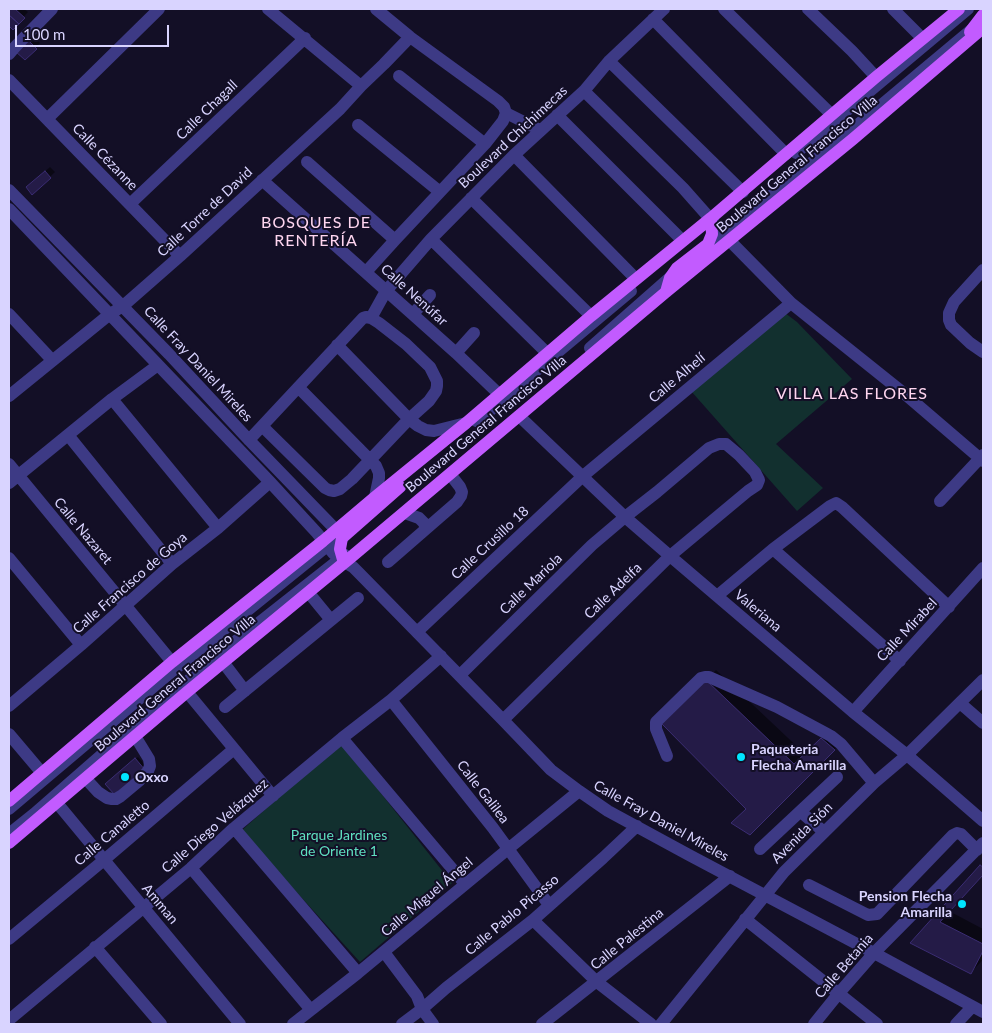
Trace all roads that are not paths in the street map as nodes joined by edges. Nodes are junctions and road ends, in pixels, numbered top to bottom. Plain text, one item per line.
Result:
1 (52, 9) edge
2 (159, 9) edge
3 (268, 9) edge
4 (376, 9) edge
5 (664, 9) edge
6 (724, 9) edge
7 (808, 9) edge
8 (893, 9) edge
9 (959, 9) edge
10 (968, 9) edge
11 (983, 15) edge
12 (653, 19) junction
13 (983, 20) edge
14 (977, 28) edge
15 (410, 36) junction
16 (305, 38) junction
17 (923, 39) junction
18 (9, 54) edge
19 (610, 61) junction
20 (399, 76) dead end
21 (876, 77) junction
22 (9, 80) edge
23 (361, 86) junction
24 (584, 91) junction
25 (506, 113) junction
26 (557, 115) junction
27 (832, 115) junction
28 (47, 119) junction
29 (358, 125) dead end
30 (540, 130) junction
31 (484, 144) junction
32 (786, 154) junction
33 (514, 155) junction
34 (307, 162) dead end
35 (262, 180) junction
36 (9, 190) edge
37 (440, 192) junction
38 (743, 192) junction
39 (470, 198) junction
40 (130, 204) junction
41 (9, 209) edge
42 (712, 221) junction
43 (727, 237) junction
44 (431, 239) junction
45 (394, 240) junction
46 (682, 240) junction
47 (180, 256) junction
48 (983, 270) edge
49 (366, 272) junction
50 (670, 278) junction
51 (636, 279) junction
52 (386, 291) junction
53 (666, 292) junction
54 (430, 294) dead end
55 (791, 303) junction
56 (123, 306) junction
57 (9, 314) edge
58 (110, 314) junction
59 (413, 314) junction
60 (591, 316) junction
61 (371, 318) junction
62 (474, 333) dead end
63 (337, 346) junction
64 (983, 352) edge
65 (456, 353) junction
66 (547, 353) junction
67 (52, 360) junction
68 (158, 365) junction
69 (299, 388) junction
70 (500, 395) junction
71 (9, 396) edge
72 (112, 399) junction
73 (519, 416) junction
74 (409, 419) junction
75 (466, 423) junction
76 (263, 426) junction
77 (68, 435) junction
78 (249, 440) junction
79 (709, 448) joint
80 (982, 458) edge
81 (370, 460) junction
82 (424, 460) junction
83 (9, 464) edge
84 (450, 474) junction
85 (583, 476) junction
86 (13, 480) edge
87 (270, 482) junction
88 (375, 497) junction
89 (940, 501) dead end
90 (405, 512) junction
91 (624, 517) junction
92 (218, 528) junction
93 (426, 529) junction
94 (339, 535) junction
95 (325, 544) junction
96 (774, 549) junction
97 (670, 556) junction
98 (9, 558) edge
99 (346, 559) junction
100 (388, 562) dead end
101 (172, 564) junction
102 (983, 568) edge
103 (308, 592) junction
104 (717, 596) junction
105 (358, 598) dead end
106 (125, 606) junction
107 (949, 607) junction
108 (331, 620) junction
109 (417, 632) junction
110 (81, 645) junction
111 (441, 656) junction
112 (900, 660) junction
113 (172, 662) junction
114 (223, 662) junction
115 (460, 675) junction
116 (983, 680) edge
117 (245, 691) junction
118 (187, 692) junction
119 (391, 700) junction
120 (960, 703) junction
121 (9, 706) edge
122 (225, 707) dead end
123 (853, 712) junction
124 (503, 720) junction
125 (983, 724) edge
126 (9, 734) edge
127 (135, 736) junction
128 (342, 738) junction
129 (234, 749) junction
130 (907, 755) junction
131 (667, 756) dead end
132 (42, 773) junction
133 (837, 777) dead end
134 (86, 779) junction
135 (874, 783) junction
136 (579, 791) junction
137 (273, 796) junction
138 (9, 801) edge
139 (57, 804) junction
140 (9, 809) edge
141 (801, 812) junction
142 (983, 821) edge
143 (637, 826) junction
144 (234, 828) junction
145 (824, 832) junction
146 (9, 834) edge
147 (9, 843) edge
148 (980, 847) edge
149 (508, 849) junction
150 (760, 849) dead end
151 (104, 860) junction
152 (191, 868) junction
153 (730, 876) junction
154 (466, 884) junction
155 (809, 885) dead end
156 (765, 895) junction
157 (549, 905) junction
158 (144, 907) junction
159 (745, 919) junction
160 (533, 920) junction
161 (9, 940) edge
162 (95, 947) junction
163 (384, 952) junction
164 (874, 953) junction
165 (358, 973) junction
166 (597, 982) junction
167 (839, 993) junction
168 (422, 1008) junction
169 (977, 1009) edge
170 (311, 1010) junction
171 (9, 1020) edge
172 (161, 1024) edge
173 (240, 1024) edge
174 (293, 1024) edge
175 (402, 1024) edge
176 (433, 1024) edge
177 (542, 1024) edge
178 (650, 1024) edge
179 (661, 1024) edge
180 (814, 1024) edge
181 (877, 1024) edge
182 (956, 1024) edge

1 - 18 street
2 - 28 street
3 - 16 street
4 - 15 street, Boulevard Chichimecas
5 - 12 street, Boulevard Chichimecas
6 - 27 street
7 - 21 street
8 - 17 street
9 - 17 main road, Boulevard General Francisco Villa
10 - 42 street
11 - 14 main road, Boulevard General Francisco Villa
12 - 19 street, Boulevard Chichimecas
12 - 32 street
13 - 14 street
14 - 43 street
14 - 43 main road, Boulevard General Francisco Villa
15 - 23 street, Calle Torre de David
15 - 25 street, Boulevard Chichimecas
16 - 23 street
16 - 40 street, Calle Chagall
17 - 21 main road, Boulevard General Francisco Villa
19 - 24 street, Boulevard Chichimecas
19 - 38 street
20 - 31 street
21 - 27 main road, Boulevard General Francisco Villa
22 - 28 street, Calle Cézanne
23 - 35 street, Calle Torre de David
24 - 26 street, Boulevard Chichimecas
24 - 42 street
25 - 30 street
25 - 31 street, Boulevard Chichimecas
26 - 30 street, Boulevard Chichimecas
26 - 46 street
27 - 32 main road, Boulevard General Francisco Villa
28 - 40 street, Calle Cézanne
29 - 37 street
30 - 33 street, Boulevard Chichimecas
31 - 37 street, Boulevard Chichimecas
32 - 38 main road, Boulevard General Francisco Villa
33 - 39 street, Boulevard Chichimecas
33 - 51 street
34 - 45 street
35 - 47 street, Calle Torre de David
35 - 49 street, Calle Nenúfar
36 - 56 street, Calle Fray Daniel Mireles
37 - 45 street, Boulevard Chichimecas
38 - 42 main road, Boulevard General Francisco Villa
39 - 44 street, Boulevard Chichimecas
39 - 60 street
40 - 47 street, Calle Cézanne
41 - 58 street, Calle Fray Daniel Mireles
42 - 43 street
42 - 46 main road, Boulevard General Francisco Villa
42 - 50 main road
42 - 82 street
43 - 50 street
43 - 53 main road, Boulevard General Francisco Villa
43 - 55 street
44 - 52 street, Boulevard Chichimecas
44 - 66 street
45 - 49 street, Boulevard Chichimecas
46 - 51 main road, Boulevard General Francisco Villa
47 - 56 street, Calle Torre de David
48 - 64 street
49 - 52 street, Calle Nenúfar
50 - 53 main road
50 - 99 street
51 - 60 main road, Boulevard General Francisco Villa
52 - 59 street, Calle Nenúfar
52 - 61 street, Boulevard Chichimecas
53 - 73 main road, Boulevard General Francisco Villa
54 - 59 street
55 - 80 street
55 - 85 street, Calle Alhelí
56 - 58 street, Calle Torre de David
56 - 78 street, Calle Fray Daniel Mireles
57 - 67 street
58 - 67 street, Calle Torre de David
58 - 68 street, Calle Fray Daniel Mireles
59 - 65 street, Calle Nenúfar
60 - 66 main road, Boulevard General Francisco Villa
61 - 63 street
61 - 74 street
62 - 65 street
63 - 69 street
63 - 74 street
65 - 70 street, Calle Nenúfar
66 - 70 main road, Boulevard General Francisco Villa
67 - 71 street, Calle Torre de David
68 - 72 street
68 - 87 street, Calle Fray Daniel Mireles
69 - 76 street
69 - 81 street
70 - 75 main road, Boulevard General Francisco Villa
72 - 77 street
72 - 92 street
73 - 84 main road, Boulevard General Francisco Villa
73 - 85 street, Valeriana
74 - 75 street
74 - 81 street
75 - 82 main road, Boulevard General Francisco Villa
76 - 78 street
76 - 81 street
77 - 86 street
77 - 101 street
78 - 94 street, Calle Fray Daniel Mireles
79 - 91 street, Calle Mariola
79 - 97 street, Calle Adelfa
80 - 89 street
81 - 88 street
82 - 88 main road, Boulevard General Francisco Villa
82 - 94 main road
83 - 86 street, Calle Nazaret
84 - 90 main road, Boulevard General Francisco Villa
84 - 93 street
85 - 91 street, Valeriana
85 - 109 street, Calle Crusillo 18
86 - 106 street, Calle Nazaret
87 - 92 street, Calle Francisco de Goya
87 - 95 street, Calle Fray Daniel Mireles
88 - 94 main road, Boulevard General Francisco Villa
90 - 93 street
90 - 99 main road, Boulevard General Francisco Villa
91 - 97 street, Valeriana
91 - 115 street, Calle Mariola
92 - 101 street, Calle Francisco de Goya
93 - 100 street
94 - 95 main road, Boulevard General Francisco Villa
94 - 99 main road
95 - 99 street, Calle Fray Daniel Mireles
95 - 113 main road, Boulevard General Francisco Villa
95 - 140 street
96 - 104 street
96 - 107 street
96 - 112 street
97 - 104 street, Valeriana
97 - 124 street, Calle Adelfa
98 - 110 street
99 - 103 main road, Boulevard General Francisco Villa
99 - 109 street, Calle Fray Daniel Mireles
99 - 146 street
101 - 106 street, Calle Francisco de Goya
102 - 107 street, Calle Mirabel
103 - 108 street
103 - 114 main road, Boulevard General Francisco Villa
104 - 123 street, Valeriana
105 - 108 street
106 - 110 street, Calle Francisco de Goya
106 - 113 street, Calle Nazaret
107 - 112 street, Calle Mirabel
108 - 117 street
109 - 111 street, Calle Fray Daniel Mireles
110 - 121 street, Calle Francisco de Goya
111 - 115 street, Calle Fray Daniel Mireles
111 - 119 street, Calle Diego Velázquez
112 - 123 street, Calle Mirabel
113 - 132 main road, Boulevard General Francisco Villa
114 - 117 street
114 - 118 main road, Boulevard General Francisco Villa
115 - 124 street, Calle Fray Daniel Mireles
116 - 120 street, Avenida Sión
117 - 122 street
118 - 127 main road, Boulevard General Francisco Villa
118 - 129 street
119 - 128 street, Calle Diego Velázquez
119 - 149 street, Calle Galilea
120 - 125 street
120 - 130 street, Avenida Sión
123 - 130 street, Valeriana
124 - 136 street, Calle Fray Daniel Mireles
126 - 132 street
127 - 134 main road, Boulevard General Francisco Villa
127 - 134 street
128 - 137 street, Calle Diego Velázquez
128 - 154 street
129 - 137 street
129 - 151 street, Calle Canaletto
130 - 135 street, Avenida Sión
130 - 142 street, Valeriana
131 - 135 street
132 - 138 main road, Boulevard General Francisco Villa
133 - 141 street
134 - 139 main road, Boulevard General Francisco Villa
135 - 145 street, Avenida Sión
136 - 143 street, Calle Fray Daniel Mireles
136 - 149 street, Calle Miguel Ángel
137 - 144 street, Calle Diego Velázquez
139 - 147 main road, Boulevard General Francisco Villa
139 - 151 street, Amman
141 - 145 street
141 - 150 street
143 - 153 street, Calle Fray Daniel Mireles
143 - 157 street, Calle Pablo Picasso
144 - 152 street, Calle Diego Velázquez
144 - 165 street
145 - 156 street, Avenida Sión
148 - 155 street
148 - 164 street, Calle Betania
149 - 154 street, Calle Miguel Ángel
149 - 157 street, Calle Galilea
151 - 158 street, Amman
151 - 161 street, Calle Canaletto
152 - 158 street, Calle Diego Velázquez
152 - 170 street
153 - 156 street, Calle Fray Daniel Mireles
153 - 166 street, Calle Palestina
154 - 163 street, Calle Miguel Ángel
156 - 159 street, Avenida Sión
156 - 164 street, Calle Fray Daniel Mireles
157 - 160 street, Calle Pablo Picasso
158 - 162 street, Calle Diego Velázquez
158 - 173 street, Amman
159 - 167 street
159 - 179 street, Avenida Sión
160 - 166 street
160 - 168 street, Calle Pablo Picasso
162 - 171 street, Calle Diego Velázquez
162 - 172 street
163 - 165 street, Calle Miguel Ángel
163 - 168 street
164 - 167 street, Calle Betania
164 - 169 street, Calle Fray Daniel Mireles
165 - 170 street, Calle Miguel Ángel
166 - 177 street, Calle Palestina
166 - 178 street
167 - 180 street, Calle Betania
167 - 181 street
168 - 175 street, Calle Pablo Picasso
168 - 176 street
169 - 182 street
170 - 174 street, Calle Miguel Ángel

